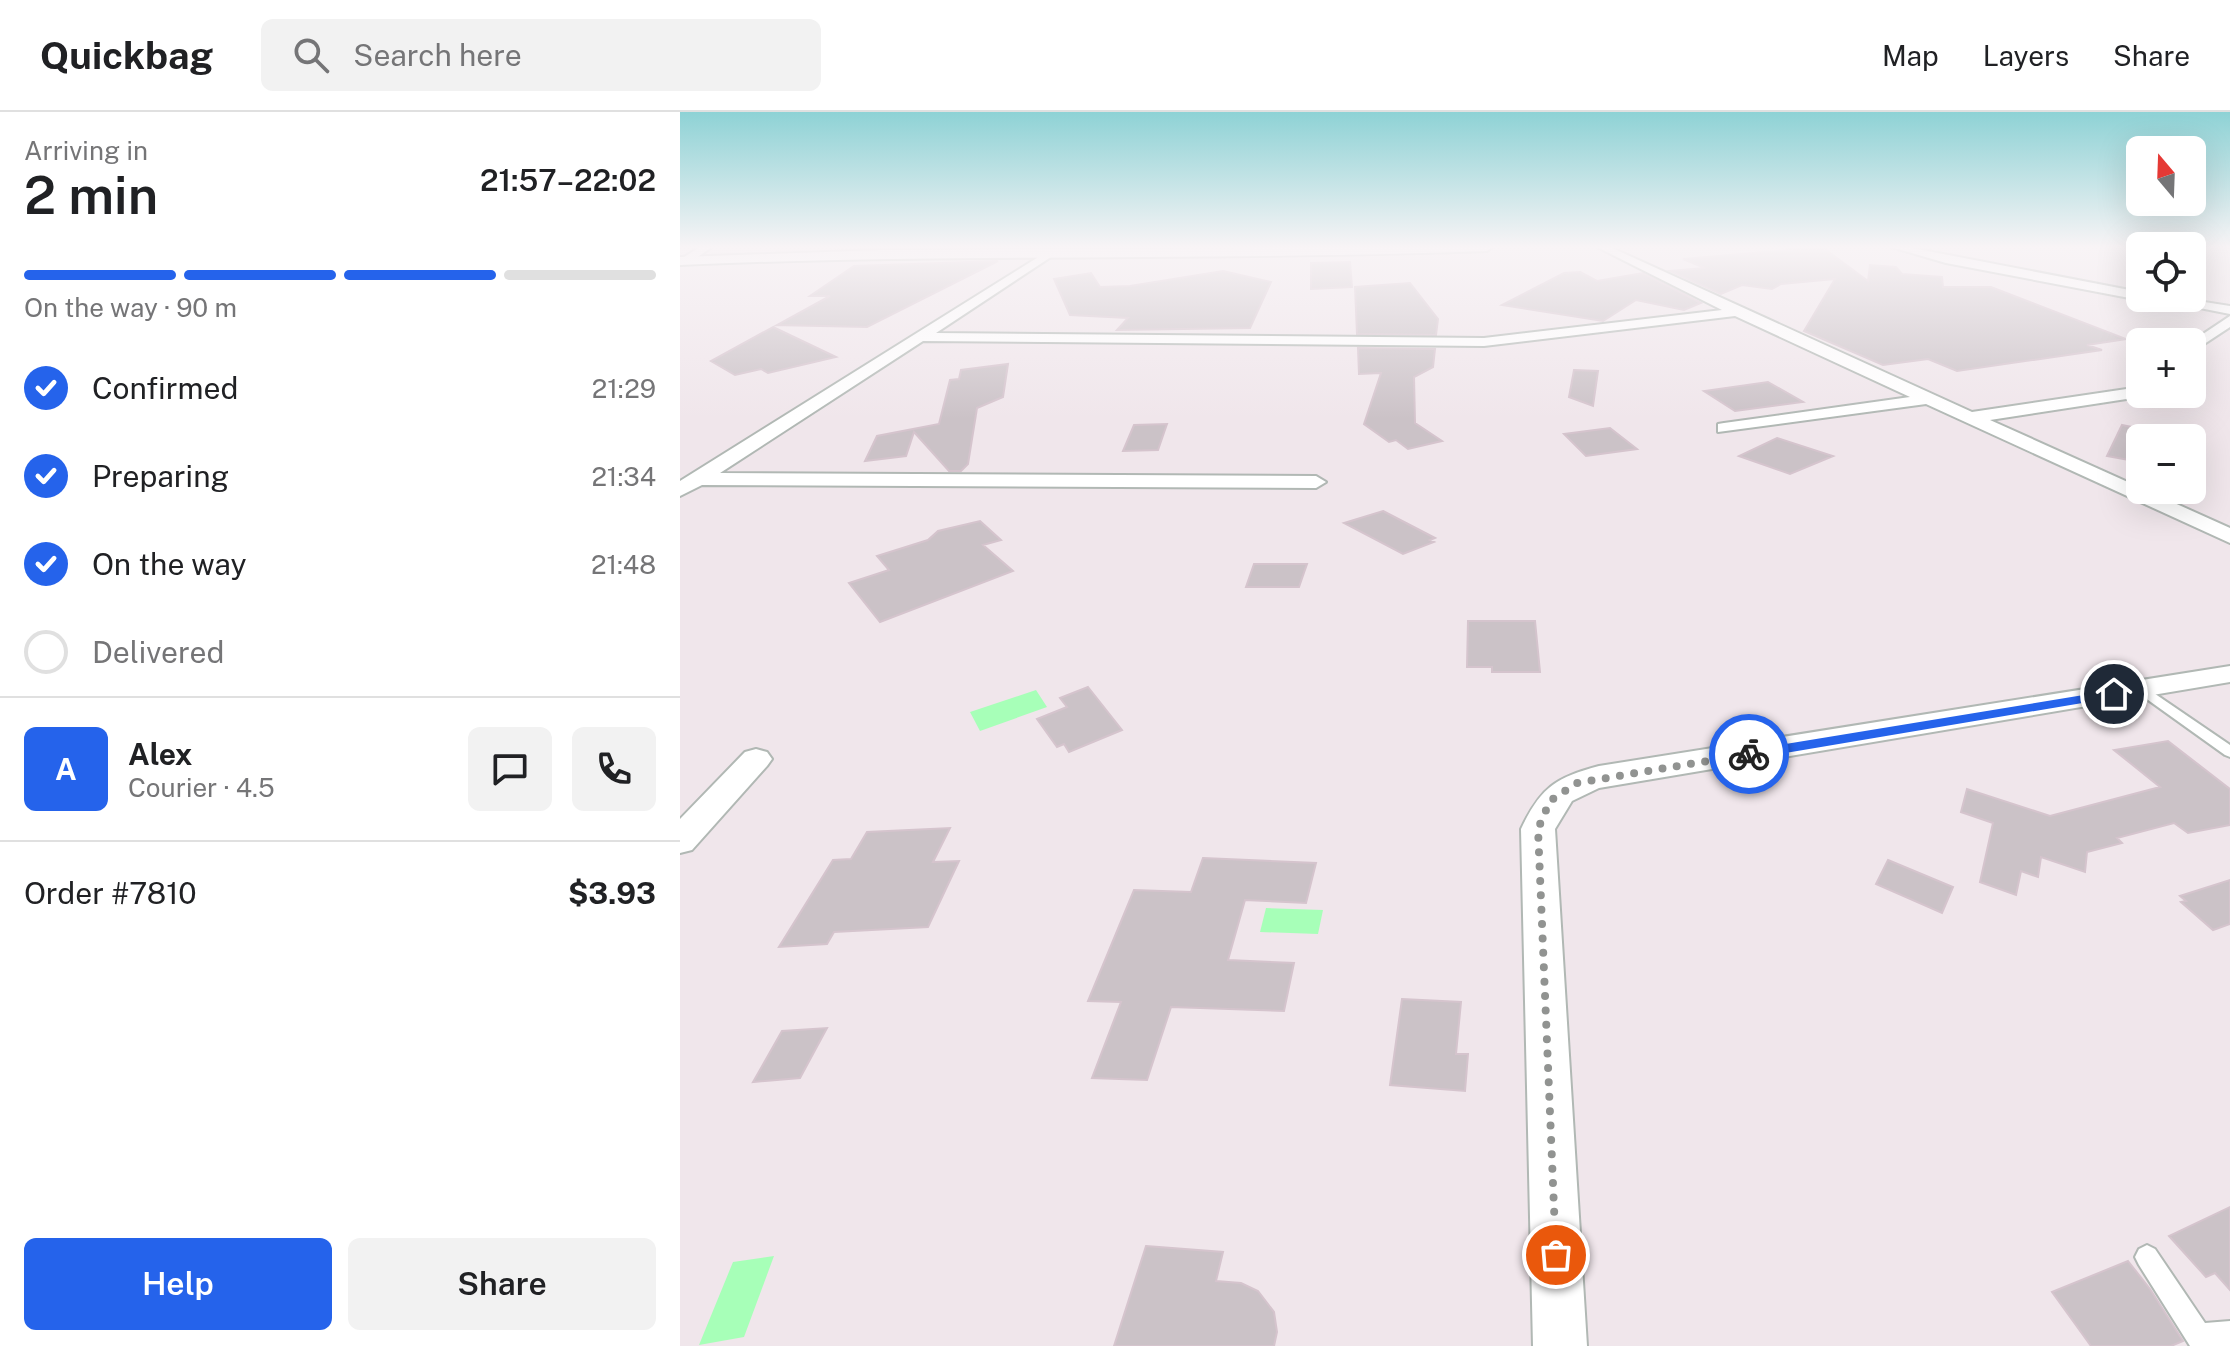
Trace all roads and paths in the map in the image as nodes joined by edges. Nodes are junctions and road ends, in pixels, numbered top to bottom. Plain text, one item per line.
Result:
1 (973, 305) edge
2 (1722, 305) edge
3 (2206, 306) edge
4 (2230, 310) edge
5 (1737, 312) junction
6 (2230, 320) edge
7 (924, 337) junction
8 (2206, 338) edge
9 (2126, 394) edge
10 (1928, 399) junction
11 (1969, 418) junction
12 (1724, 428) dead end
13 (698, 479) junction
14 (1316, 482) dead end
15 (680, 490) edge
16 (2230, 536) edge
17 (2230, 674) edge
18 (2142, 689) junction
19 (2230, 752) edge
20 (756, 759) dead end
21 (680, 841) edge
22 (2147, 1257) dead end
23 (2230, 1334) edge
24 (2203, 1341) edge
25 (1560, 1346) edge

1 - 7 street
2 - 5 street
3 - 4 street
5 - 7 street
5 - 10 street
6 - 8 street
7 - 13 street
9 - 11 street
10 - 11 street
10 - 12 street
11 - 16 street
13 - 14 street
13 - 15 street
17 - 18 street
18 - 19 lane
18 - 25 street
20 - 21 street
22 - 24 lane
23 - 24 lane

